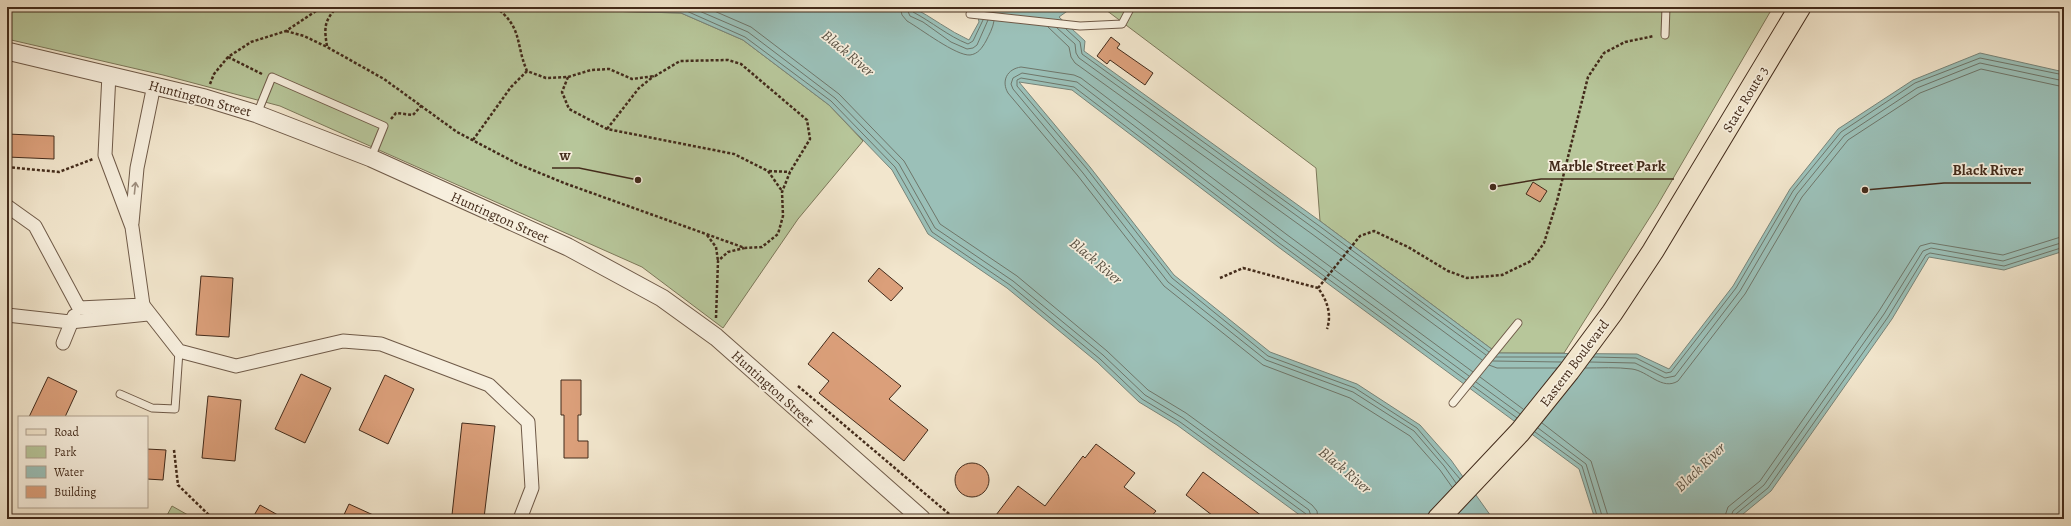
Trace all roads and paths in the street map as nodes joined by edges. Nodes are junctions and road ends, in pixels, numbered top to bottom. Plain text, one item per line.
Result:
1 (322, 7) edge
2 (337, 7) edge
3 (496, 7) edge
4 (1132, 7) edge
5 (1666, 7) edge
6 (1800, 7) edge
7 (970, 14) dead end
8 (286, 31) junction
9 (1665, 35) joint
10 (327, 47) junction
11 (7, 51) edge
12 (228, 57) junction
13 (527, 72) junction
14 (109, 74) junction
15 (655, 76) junction
16 (272, 77) junction
17 (568, 77) junction
18 (154, 85) junction
19 (205, 98) junction
20 (422, 105) junction
21 (257, 114) junction
22 (384, 126) junction
23 (607, 129) junction
24 (473, 140) junction
25 (105, 155) junction
26 (371, 158) junction
27 (7, 167) edge
28 (768, 171) junction
29 (790, 172) junction
30 (1689, 191) joint
31 (782, 192) junction
32 (7, 206) edge
33 (132, 227) junction
34 (707, 235) junction
35 (746, 248) junction
36 (718, 261) junction
37 (1220, 278) dead end
38 (1318, 288) junction
39 (79, 308) junction
40 (146, 310) junction
41 (7, 315) edge
42 (716, 317) junction
43 (722, 320) dead end
44 (70, 322) junction
45 (1518, 323) dead end
46 (1327, 329) dead end
47 (716, 337) junction
48 (63, 343) dead end
49 (179, 351) junction
50 (795, 384) dead end
51 (120, 394) dead end
52 (1453, 403) dead end
53 (174, 450) dead end
54 (213, 519) edge
55 (520, 519) edge
56 (922, 519) edge
57 (955, 519) edge
58 (1438, 519) edge

1 - 8 path
2 - 10 path
3 - 13 path
4 - 7 lane
5 - 9 lane
6 - 30 main road, State Route 3
8 - 10 path
8 - 12 path
9 - 38 path
10 - 20 path
11 - 14 street, Huntington Street
12 - 16 path
12 - 19 path
13 - 17 path
13 - 24 path
14 - 18 street, Huntington Street
14 - 25 street
15 - 17 path
15 - 23 path
15 - 29 path
16 - 21 lane
16 - 22 lane
17 - 23 path
18 - 19 street, Huntington Street
33 -> 18 street
19 - 21 street, Huntington Street
20 - 22 path
20 - 24 path
21 - 26 street, Huntington Street
22 - 26 lane
23 - 28 path
24 - 34 path
25 - 27 path
25 - 33 street
26 - 47 street, Huntington Street
28 - 29 path
28 - 31 path
29 - 31 path
30 - 58 main road, Eastern Boulevard
31 - 35 path
32 - 39 street
33 - 40 street
34 - 35 path
34 - 36 path
35 - 36 path
36 - 42 path
37 - 38 path
38 - 46 path
39 - 40 street
39 - 44 street
40 - 44 street
40 - 49 street
41 - 44 street
42 - 43 path
42 - 47 path
44 - 48 street
45 - 52 lane
47 - 56 street, Huntington Street
49 - 51 lane
49 - 55 street
50 - 57 path
53 - 54 path

